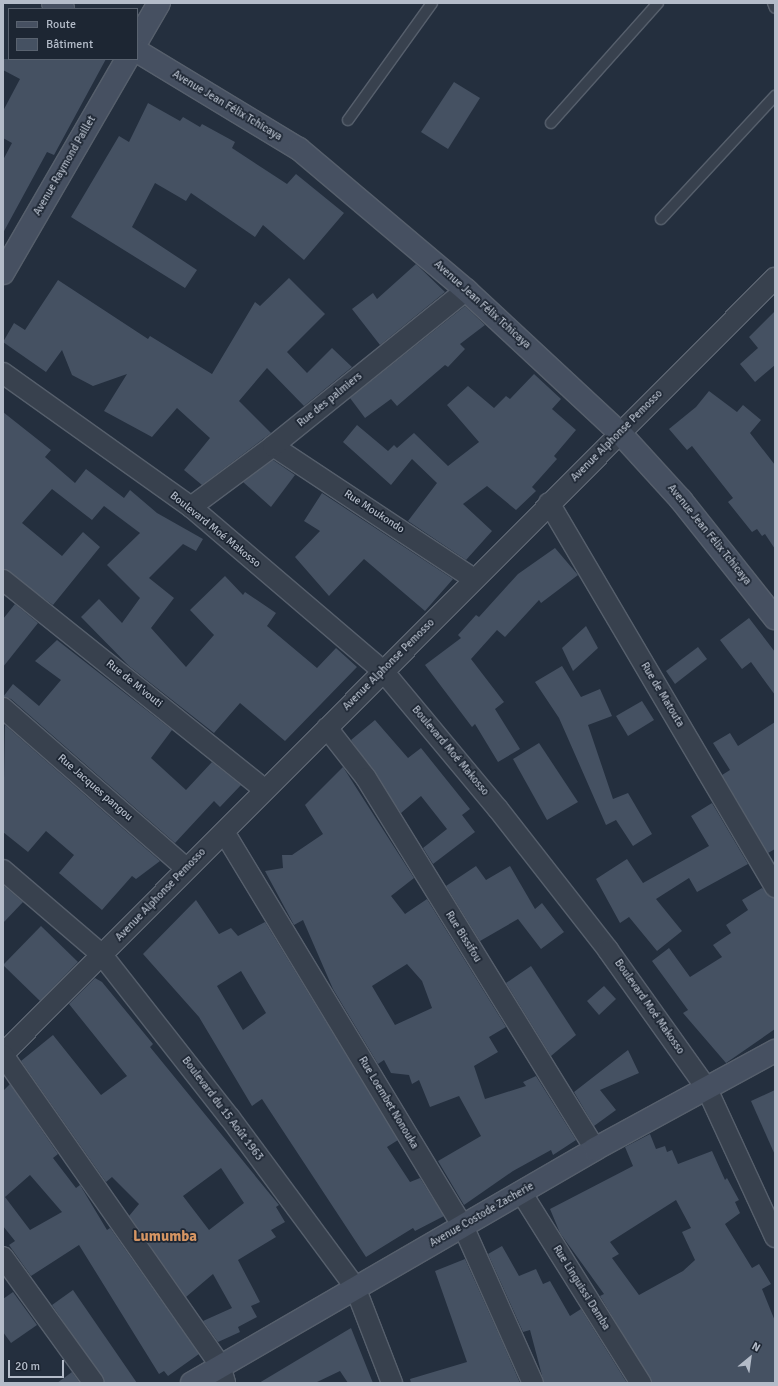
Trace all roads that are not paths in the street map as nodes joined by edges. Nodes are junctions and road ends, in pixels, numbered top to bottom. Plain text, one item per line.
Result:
1 (158, 3) edge
2 (432, 3) edge
3 (658, 3) edge
4 (138, 39) edge
5 (138, 52) edge
6 (126, 60) edge
7 (775, 96) edge
8 (348, 120) dead end
9 (551, 124) dead end
10 (661, 219) dead end
11 (3, 273) edge
12 (774, 282) edge
13 (466, 290) junction
14 (3, 373) edge
15 (620, 433) junction
16 (273, 446) junction
17 (549, 504) junction
18 (192, 507) junction
19 (474, 579) junction
20 (3, 580) edge
21 (775, 618) edge
22 (383, 671) junction
23 (3, 708) edge
24 (327, 728) junction
25 (264, 789) junction
26 (224, 832) junction
27 (186, 868) junction
28 (3, 870) edge
29 (775, 887) edge
30 (102, 955) junction
31 (775, 1051) edge
32 (3, 1054) edge
33 (707, 1089) junction
34 (595, 1149) junction
35 (521, 1192) junction
36 (463, 1226) junction
37 (775, 1237) edge
38 (3, 1257) edge
39 (355, 1288) junction
40 (223, 1374) edge
41 (94, 1383) edge
42 (192, 1383) edge
43 (392, 1383) edge
44 (533, 1383) edge
45 (641, 1383) edge

1 - 4 street
2 - 8 lane
3 - 9 lane
5 - 13 street, Avenue Jean Félix Tchicaya
6 - 11 street, Avenue Raymond Paillet
7 - 10 lane
12 - 15 street, Avenue Alphonse Pemosso
13 - 15 street, Avenue Jean Félix Tchicaya
13 - 16 street, Rue des palmiers
14 - 18 street, Boulevard Moé Makosso
15 - 17 street, Avenue Alphonse Pemosso
15 - 21 street, Avenue Jean Félix Tchicaya
16 - 18 street, Rue des palmiers
16 - 19 street, Rue Moukondo
17 - 19 street, Avenue Alphonse Pemosso
17 - 29 street, Rue de Matouta
18 - 22 street, Boulevard Moé Makosso
19 - 22 street, Avenue Alphonse Pemosso
20 - 25 street, Rue de M'vouti
22 - 24 street, Avenue Alphonse Pemosso
22 - 33 street, Boulevard Moé Makosso
23 - 27 street, Rue Jacques pangou
24 - 25 street, Avenue Alphonse Pemosso
24 - 34 street, Rue Bissifou
25 - 26 street, Avenue Alphonse Pemosso
26 - 27 street, Avenue Alphonse Pemosso
26 - 36 street, Rue Loembet Nonouka
27 - 30 street, Avenue Alphonse Pemosso
28 - 30 street, Boulevard du 15 Août 1963
30 - 32 street, Avenue Alphonse Pemosso
30 - 39 street, Boulevard du 15 Août 1963
31 - 33 street, Avenue Costode Zacherie
32 - 40 street
33 - 34 street, Avenue Costode Zacherie
33 - 37 street, Boulevard Moé Makosso
34 - 35 street, Avenue Costode Zacherie
35 - 36 street, Avenue Costode Zacherie
35 - 45 street, Rue Linguissi Damba
36 - 39 street, Avenue Costode Zacherie
36 - 44 street, Rue Loembet Nonouka
38 - 41 street
39 - 40 street, Avenue Costode Zacherie
39 - 43 street, Boulevard du 15 Août 1963
40 - 42 street, Avenue Costode Zacherie

